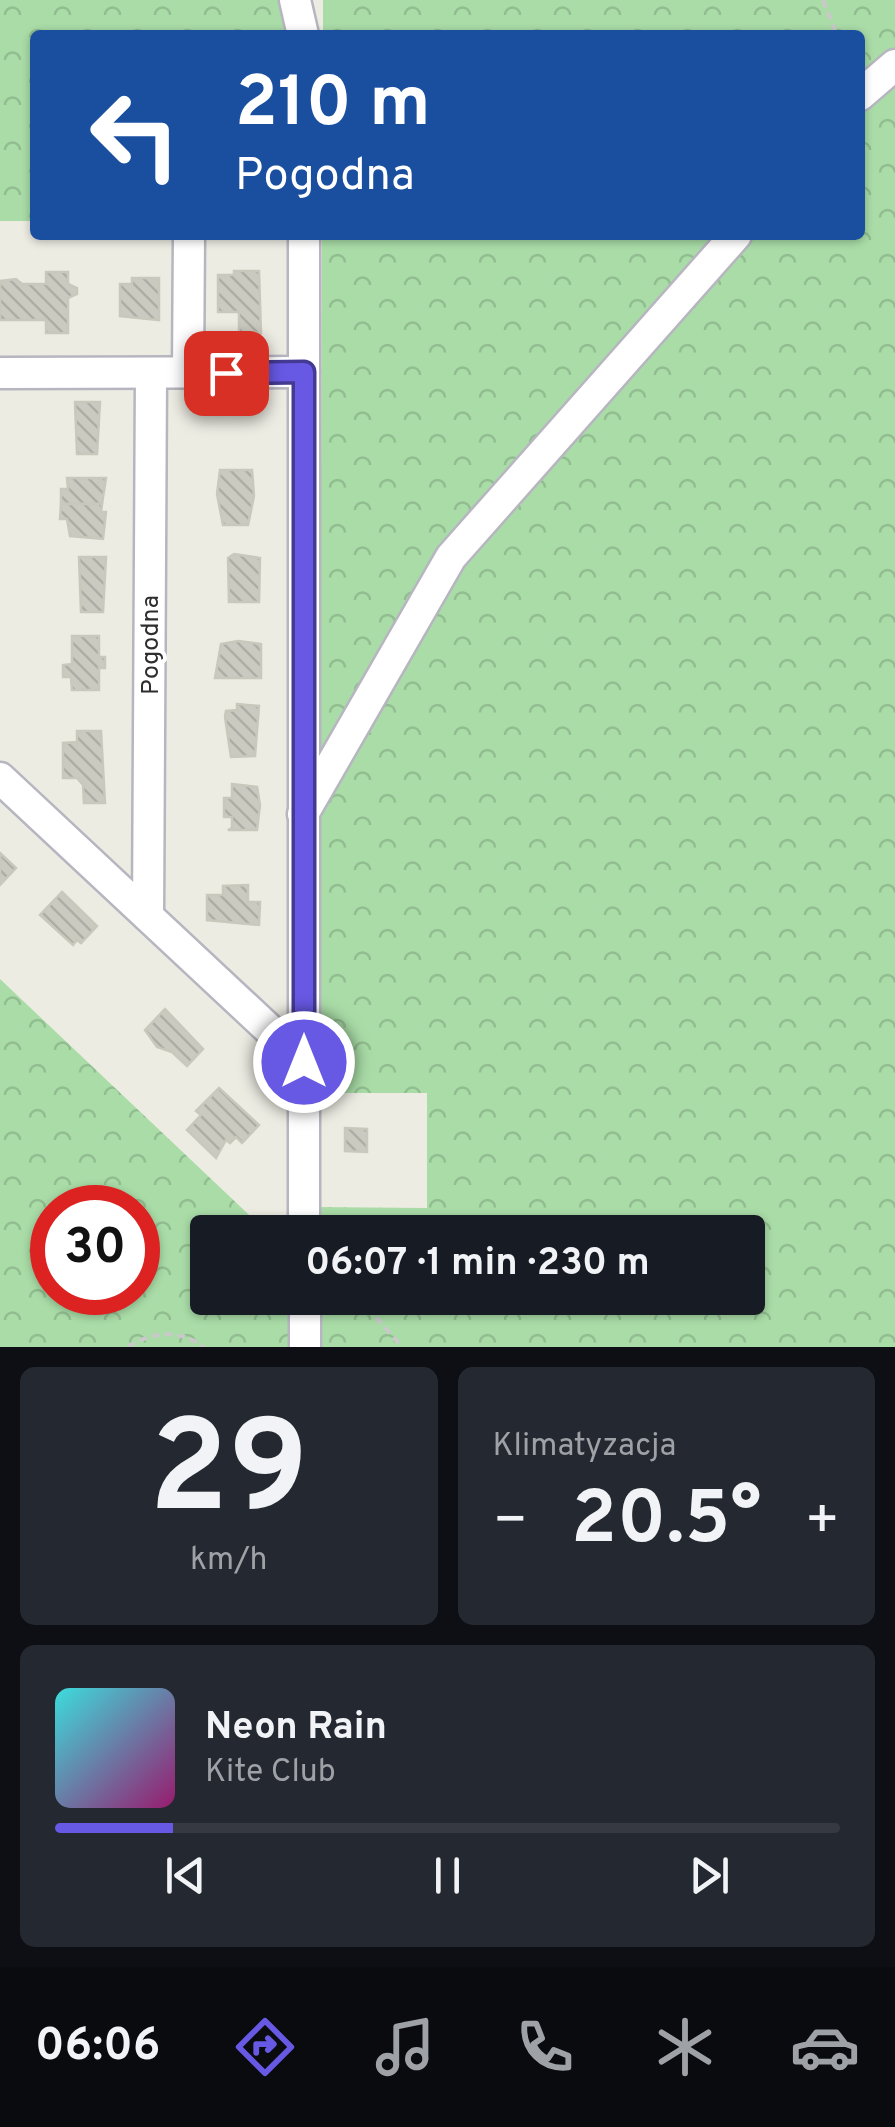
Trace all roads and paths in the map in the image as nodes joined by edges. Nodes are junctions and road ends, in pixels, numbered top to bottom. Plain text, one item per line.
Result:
1 (295, 0) edge
2 (823, 0) edge
3 (302, 30) edge
4 (835, 30) edge
5 (895, 65) edge
6 (865, 91) edge
7 (189, 240) edge
8 (304, 240) edge
9 (732, 240) edge
10 (304, 372) junction
11 (0, 373) edge
12 (188, 373) junction
13 (151, 375) junction
14 (0, 778) edge
15 (303, 814) junction
16 (148, 916) junction
17 (304, 1062) junction
18 (304, 1215) edge
19 (305, 1315) edge
20 (374, 1315) edge
21 (128, 1347) edge
22 (204, 1347) edge
23 (305, 1347) edge
24 (402, 1347) edge

1 - 3 street
2 - 4 path
5 - 6 street
7 - 12 street
8 - 10 street
9 - 15 street
10 - 12 street
10 - 15 street
11 - 13 street
12 - 13 street
13 - 16 street, Pogodna
14 - 16 street
15 - 17 street
16 - 17 street
17 - 18 street
19 - 23 street
20 - 24 path
21 - 22 path

